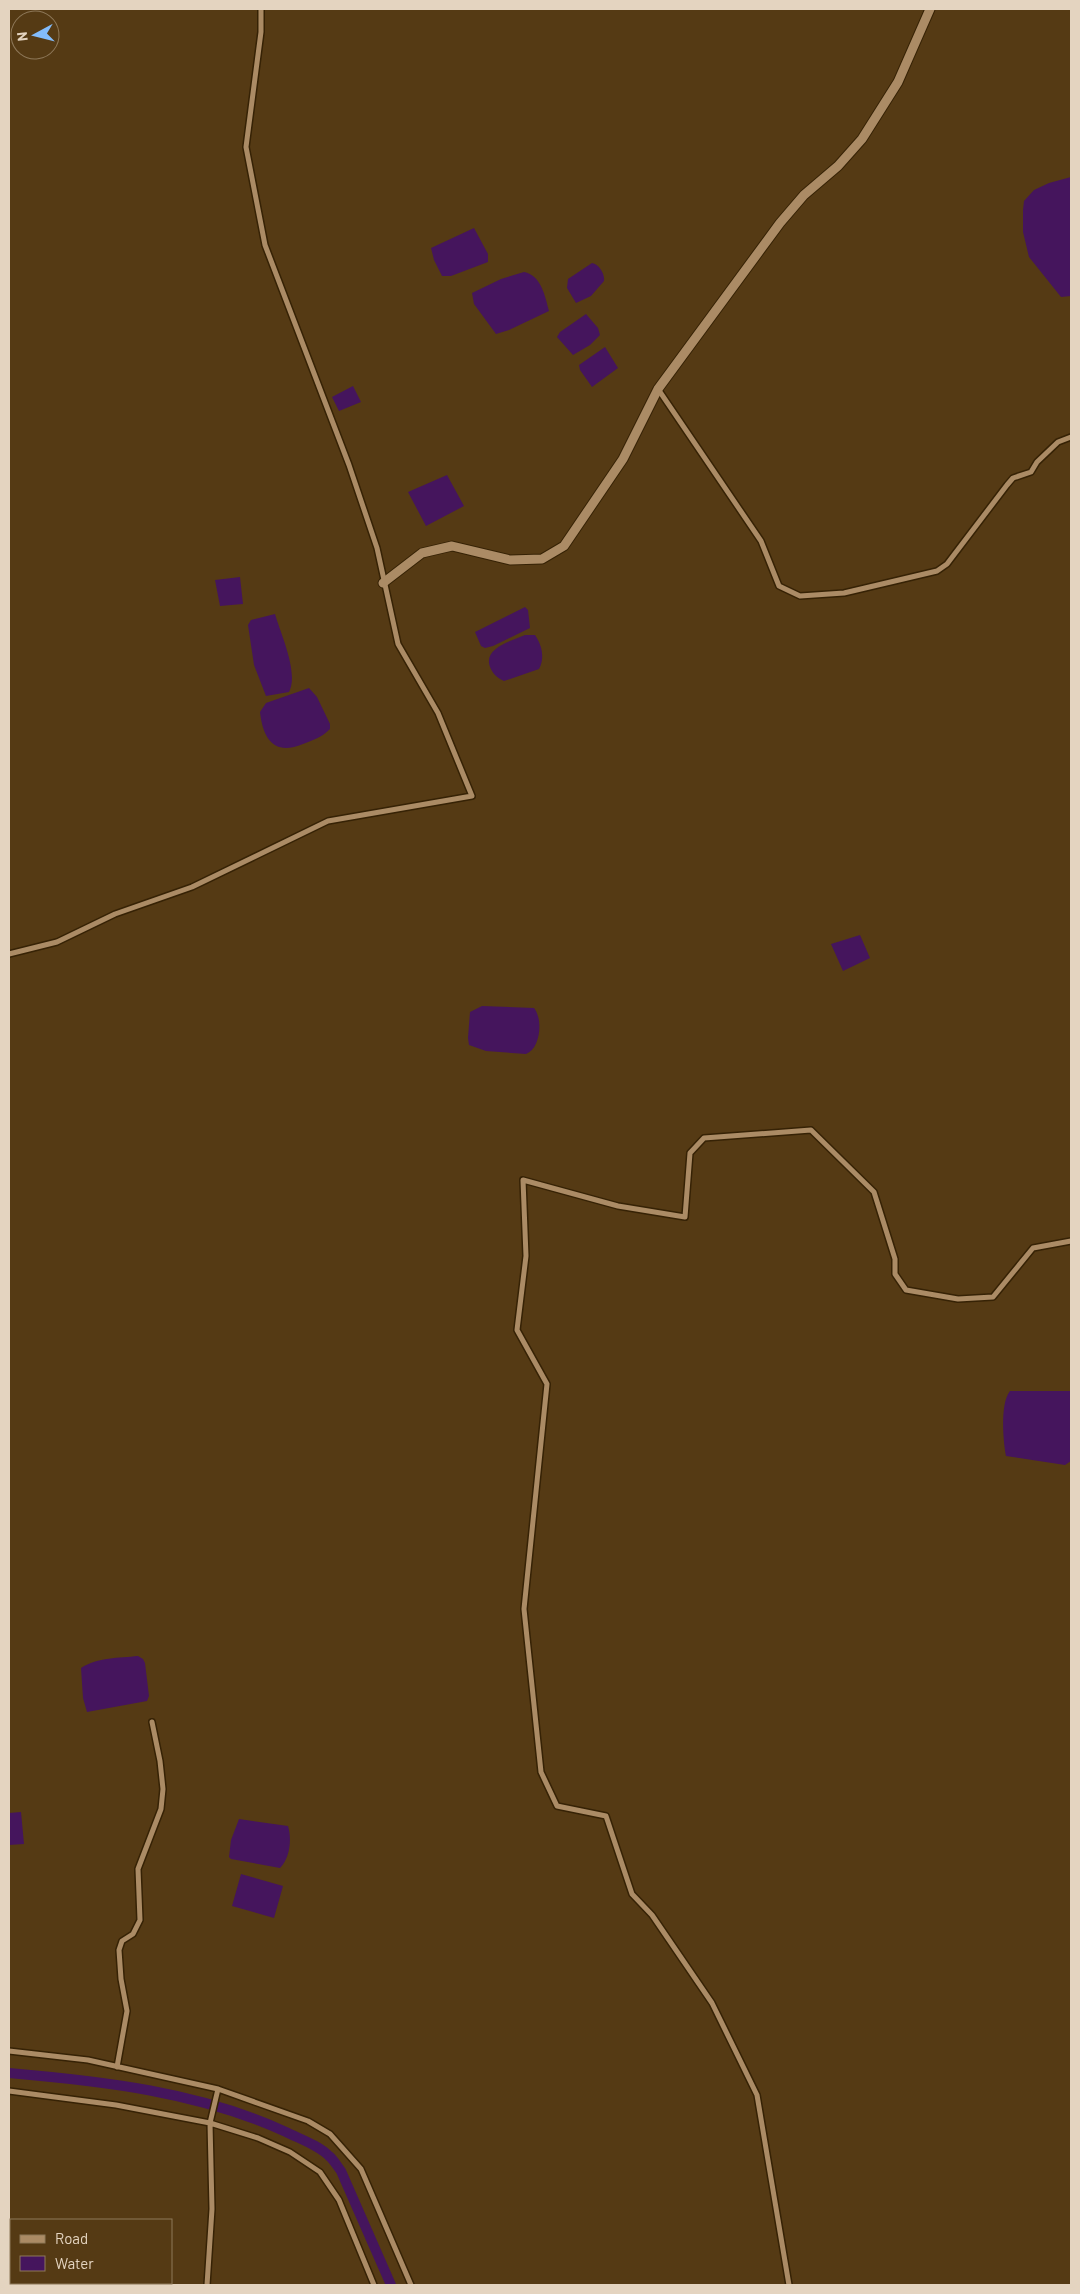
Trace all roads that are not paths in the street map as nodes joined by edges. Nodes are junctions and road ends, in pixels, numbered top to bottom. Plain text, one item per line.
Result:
1 (261, 9) edge
2 (930, 9) edge
3 (658, 389) junction
4 (1071, 436) edge
5 (383, 583) junction
6 (9, 954) edge
7 (1071, 1241) edge
8 (152, 1722) dead end
9 (9, 2051) edge
10 (117, 2067) junction
11 (218, 2089) junction
12 (9, 2091) edge
13 (210, 2123) junction
14 (207, 2285) edge
15 (374, 2285) edge
16 (411, 2285) edge
17 (789, 2285) edge

1 - 5 street
2 - 3 street
3 - 4 street
3 - 5 street
5 - 6 street
7 - 17 street
8 - 10 street
9 - 10 street
10 - 11 street
11 - 13 street
11 - 16 street
12 - 13 street
13 - 14 street
13 - 15 street

